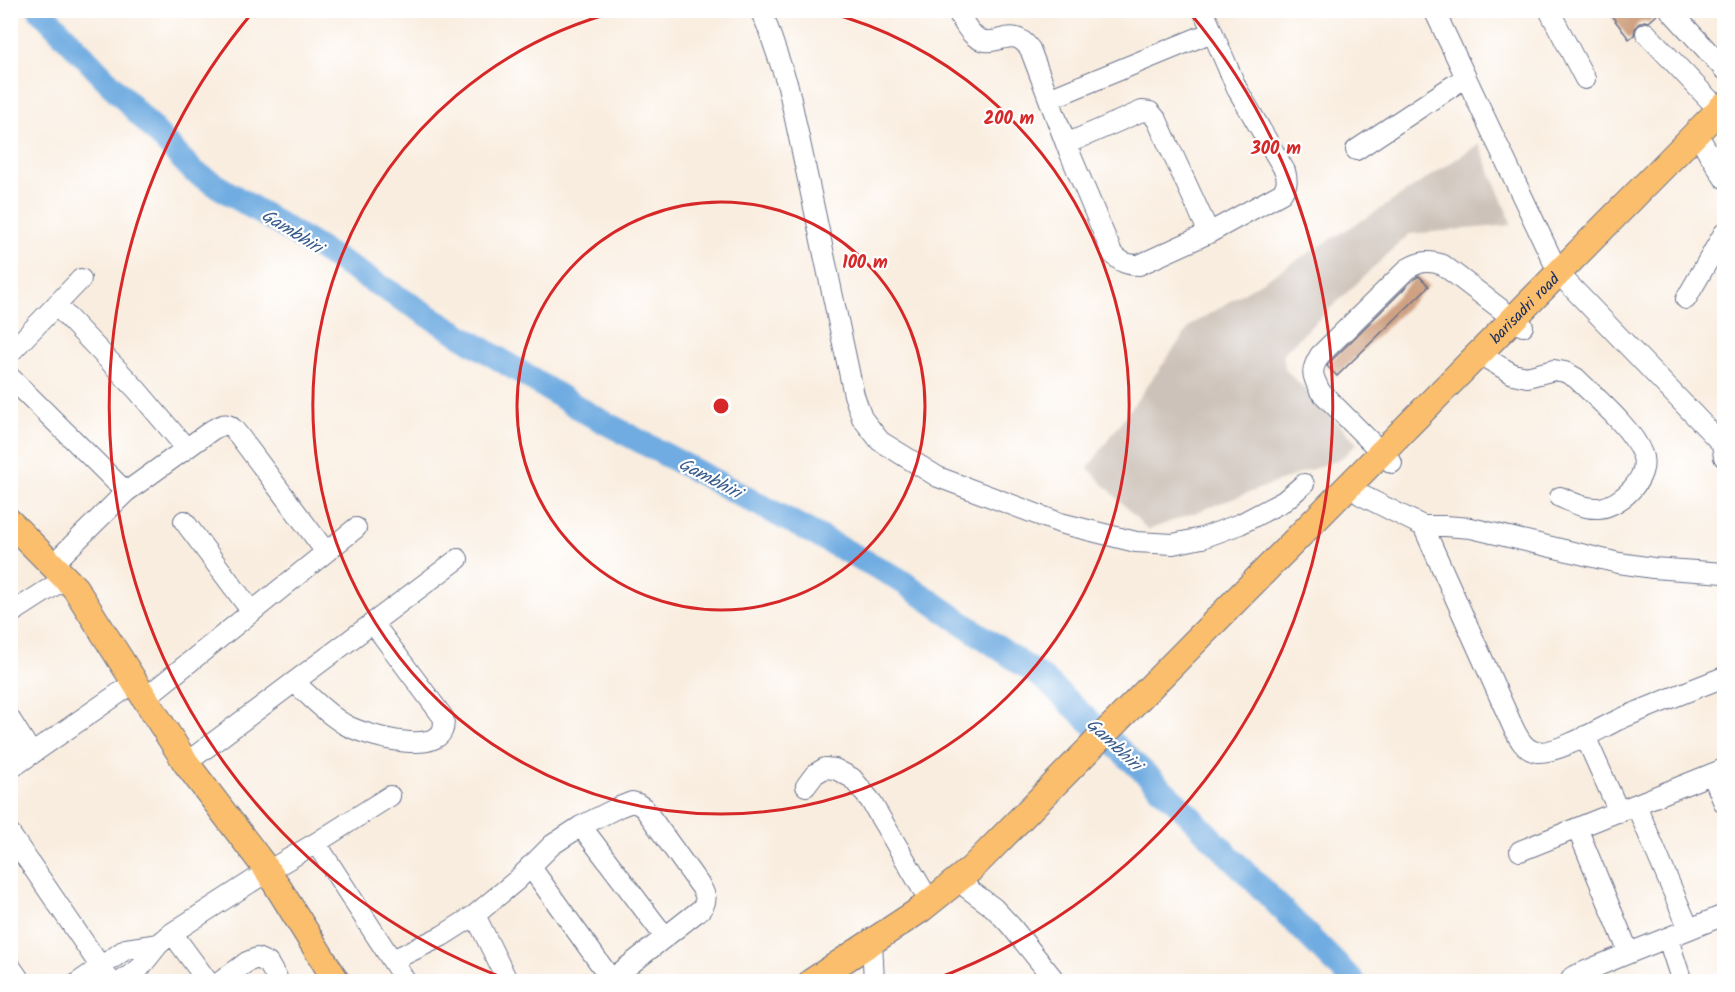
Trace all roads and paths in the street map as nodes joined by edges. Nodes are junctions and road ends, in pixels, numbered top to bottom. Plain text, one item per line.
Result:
1 (760, 10) edge
2 (957, 10) edge
3 (1203, 10) edge
4 (1434, 10) edge
5 (1550, 10) edge
6 (1670, 10) edge
7 (1212, 32) junction
8 (1646, 33) dead end
9 (1725, 69) edge
10 (1466, 77) junction
11 (1585, 79) dead end
12 (1049, 99) junction
13 (1723, 111) edge
14 (1702, 142) junction
15 (1066, 144) junction
16 (1356, 150) dead end
17 (1725, 178) edge
18 (1209, 233) junction
19 (1725, 233) edge
20 (1562, 277) junction
21 (81, 279) dead end
22 (1686, 299) dead end
23 (56, 305) junction
24 (1518, 322) junction
25 (10, 353) edge
26 (1484, 357) junction
27 (10, 377) edge
28 (186, 448) junction
29 (1724, 449) edge
30 (1386, 458) junction
31 (1304, 484) dead end
32 (126, 492) junction
33 (1361, 495) junction
34 (1560, 496) dead end
35 (1333, 513) junction
36 (183, 521) dead end
37 (10, 522) edge
38 (1423, 526) junction
39 (356, 528) dead end
40 (326, 552) junction
41 (458, 559) dead end
42 (59, 571) junction
43 (1725, 573) edge
44 (252, 612) junction
45 (10, 614) edge
46 (373, 623) junction
47 (1725, 676) edge
48 (294, 682) junction
49 (140, 690) junction
50 (10, 719) edge
51 (1585, 736) junction
52 (32, 754) junction
53 (186, 763) junction
54 (10, 769) edge
55 (1718, 771) edge
56 (806, 786) dead end
57 (390, 796) dead end
58 (1725, 803) edge
59 (1627, 808) junction
60 (581, 826) junction
61 (1577, 828) junction
62 (10, 834) edge
63 (316, 843) junction
64 (1520, 851) dead end
65 (530, 866) junction
66 (268, 871) junction
67 (967, 888) junction
68 (925, 906) junction
69 (475, 915) junction
70 (1725, 915) edge
71 (1689, 929) junction
72 (665, 937) junction
73 (166, 938) junction
74 (1668, 939) junction
75 (872, 942) junction
76 (1629, 953) junction
77 (393, 960) junction
78 (10, 966) edge
79 (106, 974) edge
80 (144, 975) edge
81 (1572, 977) dead end
82 (610, 980) edge
83 (21, 981) edge
84 (79, 981) edge
85 (120, 981) edge
86 (208, 981) edge
87 (220, 981) edge
88 (279, 981) edge
89 (337, 981) edge
90 (406, 981) edge
91 (508, 981) edge
92 (811, 981) edge
93 (874, 981) edge
94 (1056, 981) edge
95 (1682, 981) edge

1 - 31 street
2 - 12 street
3 - 7 street
4 - 10 street
5 - 11 street
6 - 9 street
7 - 12 street
7 - 18 street
8 - 13 street
10 - 16 street
10 - 20 street
12 - 15 street
13 - 14 main road, barisadri road
13 - 20 main road, barisadri road
14 - 17 street
14 - 20 main road, barisadri road
15 - 18 street
15 - 18 street
19 - 22 street
20 - 24 main road, barisadri road
20 - 29 street
21 - 23 street
23 - 25 street
23 - 28 street
24 - 26 main road, barisadri road
24 - 30 street
26 - 30 main road, barisadri road
26 - 34 street
27 - 32 street
28 - 32 street
28 - 40 street
30 - 33 main road, barisadri road
30 - 35 main road, barisadri road
32 - 42 street
33 - 35 main road, barisadri road
33 - 38 street
35 - 67 main road
35 - 68 main road
36 - 44 street
37 - 42 main road
38 - 43 street
38 - 51 street
39 - 40 street
40 - 44 street
41 - 46 street
42 - 45 street
42 - 49 main road
44 - 49 street
46 - 48 street
46 - 48 street
47 - 51 street
48 - 53 street
49 - 52 street
49 - 53 main road
50 - 52 street
51 - 59 street
52 - 54 street
53 - 66 main road
55 - 58 street
55 - 59 street
56 - 68 street
57 - 63 street
59 - 61 street
59 - 71 street
60 - 65 street
60 - 72 street
60 - 72 street
61 - 64 street
61 - 76 street
62 - 79 street
63 - 66 street
63 - 77 street
65 - 69 street
65 - 82 street
66 - 73 street
66 - 89 main road
67 - 68 main road
67 - 94 street
68 - 75 main road
69 - 77 street
69 - 91 street
70 - 71 street
71 - 74 street
72 - 82 street
73 - 79 street
73 - 80 street
73 - 86 street
74 - 76 street
74 - 95 street
75 - 92 main road
75 - 93 street
76 - 81 street
77 - 90 street
78 - 83 street
79 - 84 street
80 - 85 street
87 - 88 street

